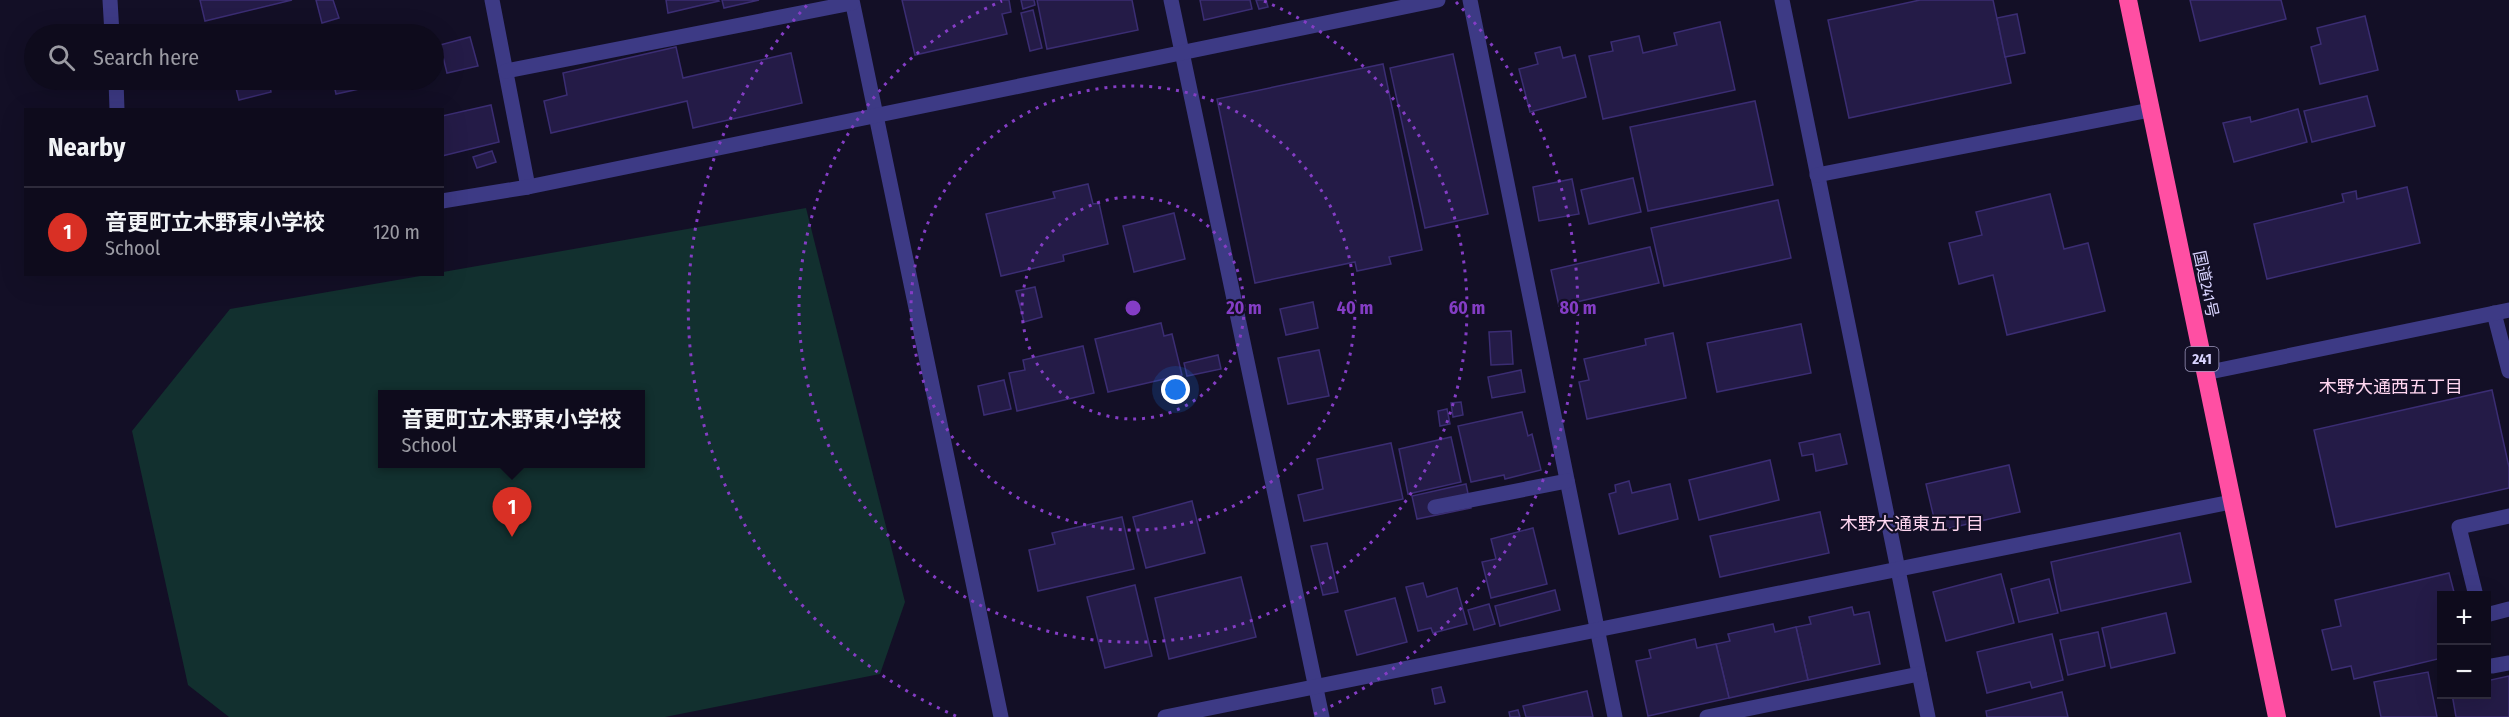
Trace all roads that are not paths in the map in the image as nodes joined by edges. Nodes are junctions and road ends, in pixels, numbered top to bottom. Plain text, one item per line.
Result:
1 (110, 0) edge
2 (492, 0) edge
3 (1171, 0) edge
4 (1438, 0) edge
5 (1470, 0) edge
6 (1782, 0) edge
7 (2128, 0) edge
8 (852, 1) edge
9 (111, 24) edge
10 (1182, 52) junction
11 (506, 71) junction
12 (116, 90) edge
13 (117, 108) edge
14 (2150, 110) junction
15 (875, 116) junction
16 (1817, 175) junction
17 (528, 188) junction
18 (444, 201) edge
19 (2501, 312) edge
20 (2509, 371) edge
21 (2205, 373) junction
22 (1567, 481) junction
23 (2232, 502) junction
24 (1435, 507) dead end
25 (2509, 516) edge
26 (1898, 569) junction
27 (2475, 591) edge
28 (2509, 609) edge
29 (2491, 614) edge
30 (1597, 628) junction
31 (2509, 663) edge
32 (2492, 666) dead end
33 (1920, 674) junction
34 (1316, 685) junction
35 (1001, 717) edge
36 (1165, 717) edge
37 (1322, 717) edge
38 (1615, 717) edge
39 (1707, 717) edge
40 (1928, 717) edge
41 (2277, 717) edge

1 - 9 street
2 - 11 street
3 - 10 street
4 - 10 street
5 - 22 street
6 - 16 street
7 - 14 highway, 国道241号 / 241
8 - 11 street
8 - 15 street
10 - 15 street
10 - 34 street
11 - 17 street
12 - 13 street
14 - 16 street
14 - 21 highway, 国道241号 / 241
15 - 17 street
15 - 35 street
16 - 26 street
17 - 18 street
19 - 20 street
19 - 21 street
21 - 23 highway, 国道241号 / 241
22 - 24 street
22 - 30 street
23 - 26 street
23 - 41 highway, 国道241号 / 241
25 - 27 street
26 - 30 street
26 - 33 street
28 - 29 street
30 - 34 street
30 - 38 street
31 - 32 street
33 - 39 street
33 - 40 street
34 - 36 street
34 - 37 street

